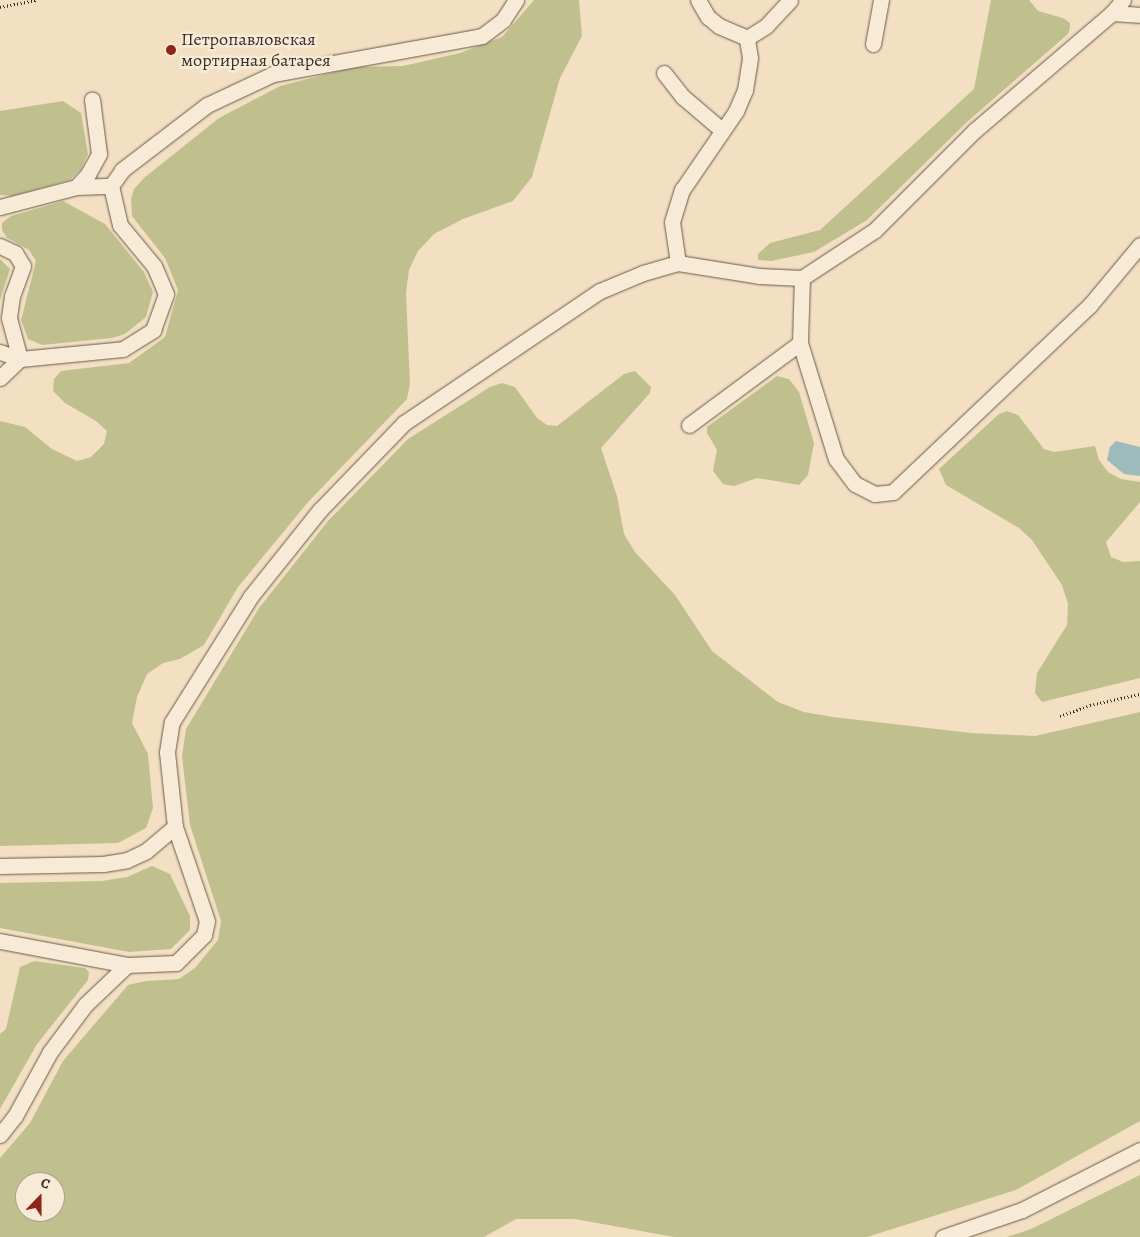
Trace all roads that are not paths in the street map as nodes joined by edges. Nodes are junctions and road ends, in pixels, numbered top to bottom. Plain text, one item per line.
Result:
1 (516, 0) edge
2 (698, 0) edge
3 (790, 0) edge
4 (881, 0) edge
5 (1123, 0) edge
6 (1112, 13) junction
7 (1140, 15) edge
8 (747, 38) junction
9 (873, 44) dead end
10 (664, 73) dead end
11 (92, 99) dead end
12 (723, 131) junction
13 (111, 186) junction
14 (76, 187) junction
15 (0, 207) edge
16 (1140, 245) edge
17 (0, 246) edge
18 (678, 263) junction
19 (802, 278) junction
20 (800, 343) junction
21 (0, 352) edge
22 (20, 358) junction
23 (0, 378) edge
24 (689, 424) dead end
25 (175, 827) junction
26 (0, 866) edge
27 (0, 942) edge
28 (127, 965) junction
29 (0, 1135) edge
30 (1140, 1150) edge
31 (943, 1237) edge

1 - 13 lane
2 - 8 lane
3 - 8 lane
4 - 9 lane
5 - 6 lane
6 - 7 lane
6 - 19 lane
8 - 12 lane
10 - 12 lane
11 - 14 lane
12 - 18 lane
13 - 14 lane
13 - 22 lane
14 - 15 lane
16 - 20 lane
17 - 22 lane
18 - 19 lane
18 - 25 lane
19 - 20 lane
20 - 24 lane
21 - 22 lane
22 - 23 lane
25 - 26 lane
25 - 28 lane
27 - 28 lane
28 - 29 lane
30 - 31 lane

